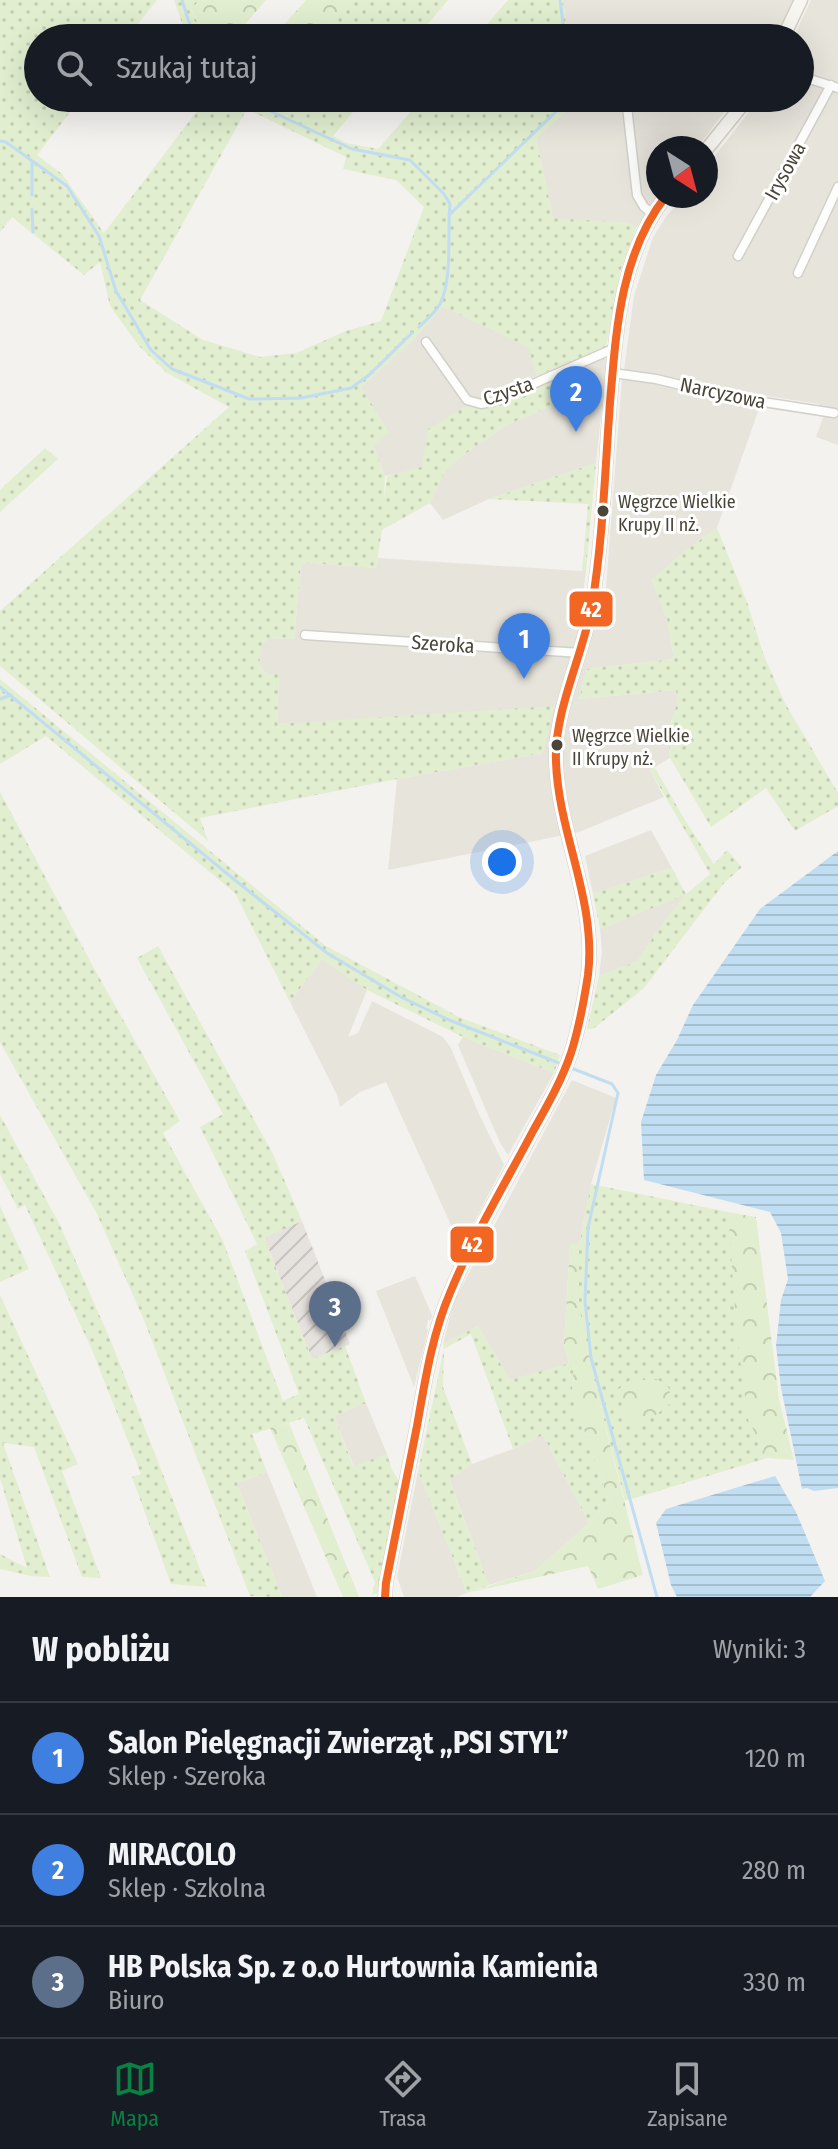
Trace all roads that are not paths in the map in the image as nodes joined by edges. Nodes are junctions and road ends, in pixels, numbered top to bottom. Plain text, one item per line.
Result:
1 (801, 0) edge
2 (790, 24) edge
3 (814, 80) edge
4 (835, 87) edge
5 (628, 112) edge
6 (737, 112) edge
7 (717, 136) edge
8 (838, 187) edge
9 (657, 208) edge
10 (653, 214) junction
11 (738, 256) dead end
12 (798, 273) dead end
13 (426, 342) dead end
14 (615, 348) junction
15 (613, 373) junction
16 (834, 413) dead end
17 (305, 635) dead end
18 (581, 653) junction
19 (385, 1597) edge

1 - 2 street
3 - 4 street
4 - 11 street, Irysowa
5 - 10 street
6 - 7 street
8 - 12 street
9 - 10 street
10 - 14 street
13 - 14 street, Czysta
14 - 15 street
15 - 16 street, Narcyzowa
15 - 18 street
17 - 18 street, Szeroka
18 - 19 street

